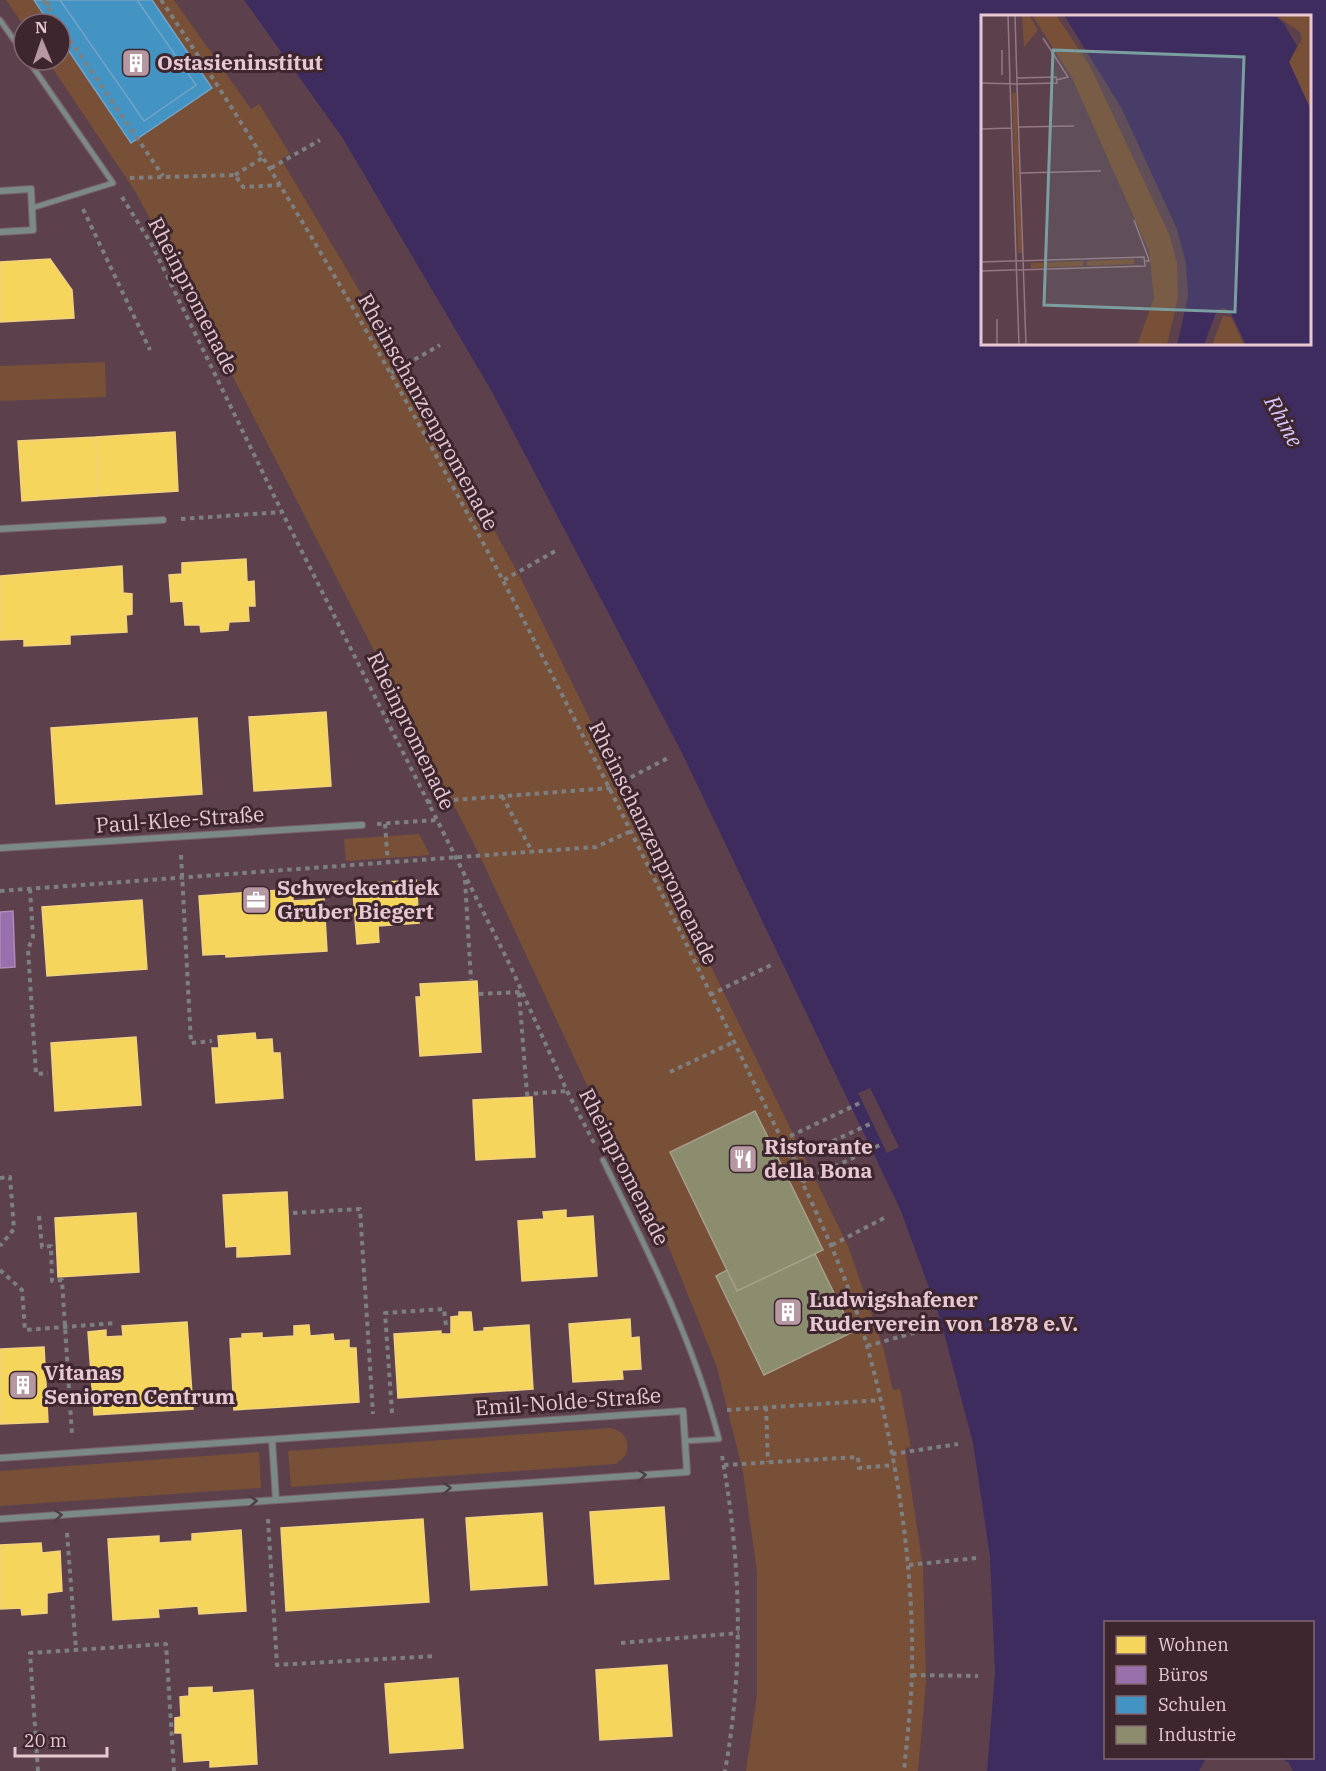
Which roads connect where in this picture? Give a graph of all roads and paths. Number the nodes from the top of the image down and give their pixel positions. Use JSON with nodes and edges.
{"nodes":[{"id":1,"x":43,"y":0,"type":"edge"},
{"id":2,"x":52,"y":0,"type":"edge"},
{"id":3,"x":161,"y":0,"type":"edge"},
{"id":4,"x":46,"y":5,"type":"junction"},
{"id":5,"x":51,"y":12,"type":"edge"},
{"id":6,"x":0,"y":20,"type":"edge"},
{"id":7,"x":12,"y":37,"type":"edge"},
{"id":8,"x":72,"y":44,"type":"edge"},
{"id":9,"x":36,"y":72,"type":"edge"},
{"id":10,"x":320,"y":140,"type":"dead end"},
{"id":11,"x":264,"y":157,"type":"junction"},
{"id":12,"x":271,"y":168,"type":"junction"},
{"id":13,"x":236,"y":175,"type":"junction"},
{"id":14,"x":164,"y":177,"type":"junction"},
{"id":15,"x":113,"y":183,"type":"junction"},
{"id":16,"x":281,"y":185,"type":"junction"},
{"id":17,"x":0,"y":191,"type":"edge"},
{"id":18,"x":76,"y":194,"type":"junction"},
{"id":19,"x":32,"y":208,"type":"junction"},
{"id":20,"x":0,"y":232,"type":"edge"},
{"id":21,"x":440,"y":345,"type":"dead end"},
{"id":22,"x":150,"y":350,"type":"dead end"},
{"id":23,"x":391,"y":373,"type":"junction"},
{"id":24,"x":282,"y":512,"type":"junction"},
{"id":25,"x":163,"y":520,"type":"joint"},
{"id":26,"x":0,"y":530,"type":"edge"},
{"id":27,"x":557,"y":550,"type":"dead end"},
{"id":28,"x":504,"y":580,"type":"junction"},
{"id":29,"x":670,"y":757,"type":"dead end"},
{"id":30,"x":610,"y":788,"type":"junction"},
{"id":31,"x":502,"y":796,"type":"junction"},
{"id":32,"x":427,"y":802,"type":"junction"},
{"id":33,"x":436,"y":820,"type":"junction"},
{"id":34,"x":385,"y":824,"type":"junction"},
{"id":35,"x":362,"y":825,"type":"joint"},
{"id":36,"x":631,"y":831,"type":"junction"},
{"id":37,"x":182,"y":836,"type":"junction"},
{"id":38,"x":0,"y":848,"type":"edge"},
{"id":39,"x":533,"y":852,"type":"junction"},
{"id":40,"x":456,"y":859,"type":"junction"},
{"id":41,"x":388,"y":864,"type":"junction"},
{"id":42,"x":465,"y":876,"type":"junction"},
{"id":43,"x":181,"y":878,"type":"junction"},
{"id":44,"x":30,"y":889,"type":"junction"},
{"id":45,"x":0,"y":891,"type":"edge"},
{"id":46,"x":771,"y":965,"type":"dead end"},
{"id":47,"x":471,"y":980,"type":"dead end"},
{"id":48,"x":521,"y":992,"type":"junction"},
{"id":49,"x":479,"y":994,"type":"dead end"},
{"id":50,"x":710,"y":995,"type":"junction"},
{"id":51,"x":212,"y":1041,"type":"dead end"},
{"id":52,"x":734,"y":1042,"type":"junction"},
{"id":53,"x":670,"y":1072,"type":"dead end"},
{"id":54,"x":48,"y":1073,"type":"dead end"},
{"id":55,"x":567,"y":1091,"type":"junction"},
{"id":56,"x":862,"y":1102,"type":"dead end"},
{"id":57,"x":872,"y":1123,"type":"dead end"},
{"id":58,"x":782,"y":1140,"type":"junction"},
{"id":59,"x":882,"y":1144,"type":"dead end"},
{"id":60,"x":603,"y":1160,"type":"joint"},
{"id":61,"x":792,"y":1160,"type":"junction"},
{"id":62,"x":0,"y":1178,"type":"edge"},
{"id":63,"x":802,"y":1182,"type":"junction"},
{"id":64,"x":293,"y":1213,"type":"dead end"},
{"id":65,"x":39,"y":1216,"type":"dead end"},
{"id":66,"x":888,"y":1216,"type":"dead end"},
{"id":67,"x":832,"y":1245,"type":"junction"},
{"id":68,"x":0,"y":1246,"type":"edge"},
{"id":69,"x":0,"y":1270,"type":"edge"},
{"id":70,"x":116,"y":1323,"type":"dead end"},
{"id":71,"x":446,"y":1326,"type":"dead end"},
{"id":72,"x":66,"y":1327,"type":"junction"},
{"id":73,"x":931,"y":1328,"type":"dead end"},
{"id":74,"x":867,"y":1346,"type":"junction"},
{"id":75,"x":881,"y":1400,"type":"junction"},
{"id":76,"x":766,"y":1407,"type":"junction"},
{"id":77,"x":711,"y":1411,"type":"junction"},
{"id":78,"x":394,"y":1431,"type":"junction"},
{"id":79,"x":374,"y":1432,"type":"junction"},
{"id":80,"x":719,"y":1439,"type":"junction"},
{"id":81,"x":272,"y":1440,"type":"junction"},
{"id":82,"x":685,"y":1441,"type":"junction"},
{"id":83,"x":958,"y":1444,"type":"dead end"},
{"id":84,"x":73,"y":1453,"type":"junction"},
{"id":85,"x":892,"y":1454,"type":"junction"},
{"id":86,"x":0,"y":1458,"type":"edge"},
{"id":87,"x":768,"y":1462,"type":"junction"},
{"id":88,"x":724,"y":1465,"type":"junction"},
{"id":89,"x":894,"y":1465,"type":"junction"},
{"id":90,"x":267,"y":1500,"type":"junction"},
{"id":91,"x":276,"y":1500,"type":"junction"},
{"id":92,"x":66,"y":1515,"type":"junction"},
{"id":93,"x":0,"y":1519,"type":"edge"},
{"id":94,"x":976,"y":1558,"type":"dead end"},
{"id":95,"x":909,"y":1565,"type":"junction"},
{"id":96,"x":740,"y":1633,"type":"junction"},
{"id":97,"x":621,"y":1643,"type":"dead end"},
{"id":98,"x":76,"y":1650,"type":"junction"},
{"id":99,"x":435,"y":1656,"type":"dead end"},
{"id":100,"x":912,"y":1674,"type":"junction"},
{"id":101,"x":978,"y":1676,"type":"dead end"},
{"id":102,"x":38,"y":1771,"type":"edge"},
{"id":103,"x":174,"y":1771,"type":"edge"},
{"id":104,"x":725,"y":1771,"type":"edge"},
{"id":105,"x":904,"y":1771,"type":"edge"}],
"edges":[{"from":1,"to":4,"type":"path"},
{"from":2,"to":4,"type":"path"},
{"from":3,"to":11,"type":"path","name":"Rheinschanzenpromenade"},
{"from":4,"to":5,"type":"path"},
{"from":6,"to":7,"type":"lane"},
{"from":8,"to":14,"type":"path"},
{"from":9,"to":15,"type":"lane"},
{"from":10,"to":12,"type":"path"},
{"from":11,"to":12,"type":"path","name":"Rheinschanzenpromenade"},
{"from":11,"to":13,"type":"path"},
{"from":12,"to":16,"type":"path","name":"Rheinschanzenpromenade"},
{"from":13,"to":14,"type":"path"},
{"from":13,"to":16,"type":"path"},
{"from":14,"to":15,"type":"path"},
{"from":15,"to":18,"type":"lane"},
{"from":15,"to":24,"type":"path","name":"Rheinpromenade"},
{"from":16,"to":23,"type":"path","name":"Rheinschanzenpromenade"},
{"from":17,"to":19,"type":"street"},
{"from":18,"to":19,"type":"lane"},
{"from":18,"to":22,"type":"path"},
{"from":19,"to":20,"type":"street"},
{"from":21,"to":23,"type":"path"},
{"from":23,"to":28,"type":"path","name":"Rheinschanzenpromenade"},
{"from":24,"to":25,"type":"path"},
{"from":24,"to":32,"type":"path","name":"Rheinpromenade"},
{"from":25,"to":26,"type":"street"},
{"from":27,"to":28,"type":"path"},
{"from":28,"to":30,"type":"path","name":"Rheinschanzenpromenade"},
{"from":29,"to":30,"type":"path"},
{"from":30,"to":31,"type":"path"},
{"from":30,"to":36,"type":"path","name":"Rheinschanzenpromenade"},
{"from":31,"to":32,"type":"path"},
{"from":31,"to":39,"type":"path"},
{"from":32,"to":33,"type":"path","name":"Rheinpromenade"},
{"from":33,"to":34,"type":"path"},
{"from":33,"to":40,"type":"path","name":"Rheinpromenade"},
{"from":34,"to":35,"type":"path"},
{"from":34,"to":41,"type":"path"},
{"from":35,"to":37,"type":"street","name":"Paul-Klee-Straße"},
{"from":36,"to":39,"type":"path"},
{"from":36,"to":50,"type":"path","name":"Rheinschanzenpromenade"},
{"from":37,"to":38,"type":"street","name":"Paul-Klee-Straße"},
{"from":37,"to":43,"type":"path"},
{"from":39,"to":40,"type":"path"},
{"from":40,"to":41,"type":"path"},
{"from":40,"to":42,"type":"path","name":"Rheinpromenade"},
{"from":41,"to":43,"type":"path"},
{"from":42,"to":47,"type":"path"},
{"from":42,"to":48,"type":"path","name":"Rheinpromenade"},
{"from":43,"to":44,"type":"path"},
{"from":43,"to":51,"type":"path"},
{"from":44,"to":45,"type":"path"},
{"from":44,"to":54,"type":"path"},
{"from":46,"to":50,"type":"path"},
{"from":48,"to":49,"type":"path"},
{"from":48,"to":55,"type":"path","name":"Rheinpromenade"},
{"from":48,"to":55,"type":"path"},
{"from":50,"to":52,"type":"path","name":"Rheinschanzenpromenade"},
{"from":52,"to":53,"type":"path"},
{"from":52,"to":58,"type":"path","name":"Rheinschanzenpromenade"},
{"from":55,"to":60,"type":"path","name":"Rheinpromenade"},
{"from":56,"to":58,"type":"path"},
{"from":57,"to":61,"type":"path"},
{"from":58,"to":61,"type":"path","name":"Rheinschanzenpromenade"},
{"from":59,"to":63,"type":"path"},
{"from":60,"to":77,"type":"lane","name":"Rheinpromenade"},
{"from":61,"to":63,"type":"path","name":"Rheinschanzenpromenade"},
{"from":62,"to":68,"type":"path"},
{"from":63,"to":67,"type":"path","name":"Rheinschanzenpromenade"},
{"from":64,"to":79,"type":"path"},
{"from":65,"to":72,"type":"path"},
{"from":66,"to":67,"type":"path"},
{"from":67,"to":74,"type":"path","name":"Rheinschanzenpromenade"},
{"from":69,"to":72,"type":"path"},
{"from":70,"to":72,"type":"path"},
{"from":71,"to":78,"type":"path"},
{"from":72,"to":84,"type":"path"},
{"from":73,"to":74,"type":"path"},
{"from":74,"to":75,"type":"path","name":"Rheinschanzenpromenade"},
{"from":75,"to":76,"type":"path"},
{"from":75,"to":85,"type":"path","name":"Rheinschanzenpromenade"},
{"from":76,"to":77,"type":"path"},
{"from":76,"to":87,"type":"path"},
{"from":77,"to":80,"type":"lane","name":"Rheinpromenade"},
{"from":78,"to":79,"type":"street","name":"Emil-Nolde-Straße"},
{"from":78,"to":82,"type":"street","name":"Emil-Nolde-Straße"},
{"from":79,"to":81,"type":"street","name":"Emil-Nolde-Straße"},
{"from":80,"to":82,"type":"lane"},
{"from":80,"to":88,"type":"path"},
{"from":81,"to":84,"type":"street","name":"Emil-Nolde-Straße"},
{"from":81,"to":91,"type":"street"},
{"from":91,"to":82,"type":"street","name":"Emil-Nolde-Straße","one_way":true},
{"from":83,"to":85,"type":"path"},
{"from":84,"to":86,"type":"street","name":"Emil-Nolde-Straße"},
{"from":85,"to":89,"type":"path","name":"Rheinschanzenpromenade"},
{"from":87,"to":88,"type":"path"},
{"from":87,"to":89,"type":"path"},
{"from":88,"to":96,"type":"path"},
{"from":89,"to":95,"type":"path","name":"Rheinschanzenpromenade"},
{"from":90,"to":91,"type":"street","name":"Emil-Nolde-Straße"},
{"from":92,"to":90,"type":"street","name":"Emil-Nolde-Straße","one_way":true},
{"from":90,"to":99,"type":"path"},
{"from":93,"to":92,"type":"street","name":"Emil-Nolde-Straße","one_way":true},
{"from":92,"to":98,"type":"path"},
{"from":94,"to":95,"type":"path"},
{"from":95,"to":100,"type":"path","name":"Rheinschanzenpromenade"},
{"from":96,"to":97,"type":"path"},
{"from":96,"to":104,"type":"path"},
{"from":98,"to":102,"type":"path"},
{"from":98,"to":103,"type":"path"},
{"from":100,"to":101,"type":"path"},
{"from":100,"to":105,"type":"path","name":"Rheinschanzenpromenade"}]}
